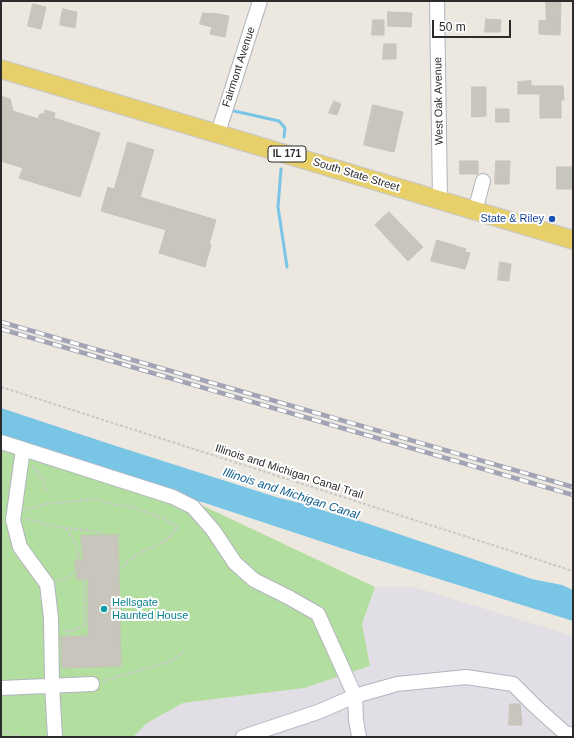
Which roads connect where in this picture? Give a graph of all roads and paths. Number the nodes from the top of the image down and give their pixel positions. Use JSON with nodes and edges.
{"nodes":[{"id":1,"x":260,"y":1,"type":"edge"},
{"id":2,"x":437,"y":1,"type":"edge"},
{"id":3,"x":1,"y":69,"type":"edge"},
{"id":4,"x":218,"y":133,"type":"junction"},
{"id":5,"x":483,"y":180,"type":"dead end"},
{"id":6,"x":440,"y":200,"type":"junction"},
{"id":7,"x":475,"y":211,"type":"junction"},
{"id":8,"x":573,"y":240,"type":"edge"},
{"id":9,"x":1,"y":388,"type":"edge"},
{"id":10,"x":1,"y":442,"type":"edge"},
{"id":11,"x":22,"y":454,"type":"junction"},
{"id":12,"x":46,"y":490,"type":"dead end"},
{"id":13,"x":14,"y":514,"type":"junction"},
{"id":14,"x":65,"y":528,"type":"junction"},
{"id":15,"x":102,"y":534,"type":"dead end"},
{"id":16,"x":79,"y":560,"type":"dead end"},
{"id":17,"x":76,"y":570,"type":"dead end"},
{"id":18,"x":119,"y":570,"type":"dead end"},
{"id":19,"x":573,"y":572,"type":"edge"},
{"id":20,"x":84,"y":579,"type":"dead end"},
{"id":21,"x":47,"y":584,"type":"junction"},
{"id":22,"x":51,"y":630,"type":"junction"},
{"id":23,"x":68,"y":630,"type":"junction"},
{"id":24,"x":68,"y":637,"type":"dead end"},
{"id":25,"x":184,"y":652,"type":"dead end"},
{"id":26,"x":92,"y":684,"type":"joint"},
{"id":27,"x":52,"y":685,"type":"junction"},
{"id":28,"x":1,"y":688,"type":"edge"},
{"id":29,"x":355,"y":696,"type":"junction"},
{"id":30,"x":1,"y":730,"type":"edge"},
{"id":31,"x":573,"y":735,"type":"edge"},
{"id":32,"x":19,"y":736,"type":"edge"},
{"id":33,"x":55,"y":737,"type":"edge"},
{"id":34,"x":244,"y":737,"type":"edge"},
{"id":35,"x":359,"y":737,"type":"edge"}],
"edges":[{"from":1,"to":4,"type":"street","name":"Fairmont Avenue"},
{"from":2,"to":6,"type":"street","name":"West Oak Avenue"},
{"from":3,"to":4,"type":"main road","name":"South State Street","number":"IL 171"},
{"from":4,"to":6,"type":"main road","name":"South State Street","number":"IL 171"},
{"from":5,"to":7,"type":"street"},
{"from":6,"to":7,"type":"main road","name":"South State Street","number":"IL 171"},
{"from":7,"to":8,"type":"main road","name":"South State Street","number":"IL 171"},
{"from":9,"to":19,"type":"path","name":"Illinois and Michigan Canal Trail"},
{"from":10,"to":11,"type":"street"},
{"from":11,"to":12,"type":"path"},
{"from":11,"to":13,"type":"street"},
{"from":11,"to":29,"type":"street"},
{"from":13,"to":14,"type":"path"},
{"from":13,"to":18,"type":"path"},
{"from":13,"to":21,"type":"street"},
{"from":14,"to":15,"type":"path"},
{"from":14,"to":16,"type":"path"},
{"from":17,"to":21,"type":"path"},
{"from":20,"to":23,"type":"path"},
{"from":21,"to":22,"type":"street"},
{"from":22,"to":23,"type":"path"},
{"from":22,"to":27,"type":"street"},
{"from":23,"to":24,"type":"path"},
{"from":25,"to":26,"type":"path"},
{"from":26,"to":27,"type":"street"},
{"from":27,"to":28,"type":"street"},
{"from":27,"to":33,"type":"street"},
{"from":29,"to":31,"type":"street"},
{"from":29,"to":34,"type":"street"},
{"from":29,"to":35,"type":"street"},
{"from":30,"to":32,"type":"path"}]}
